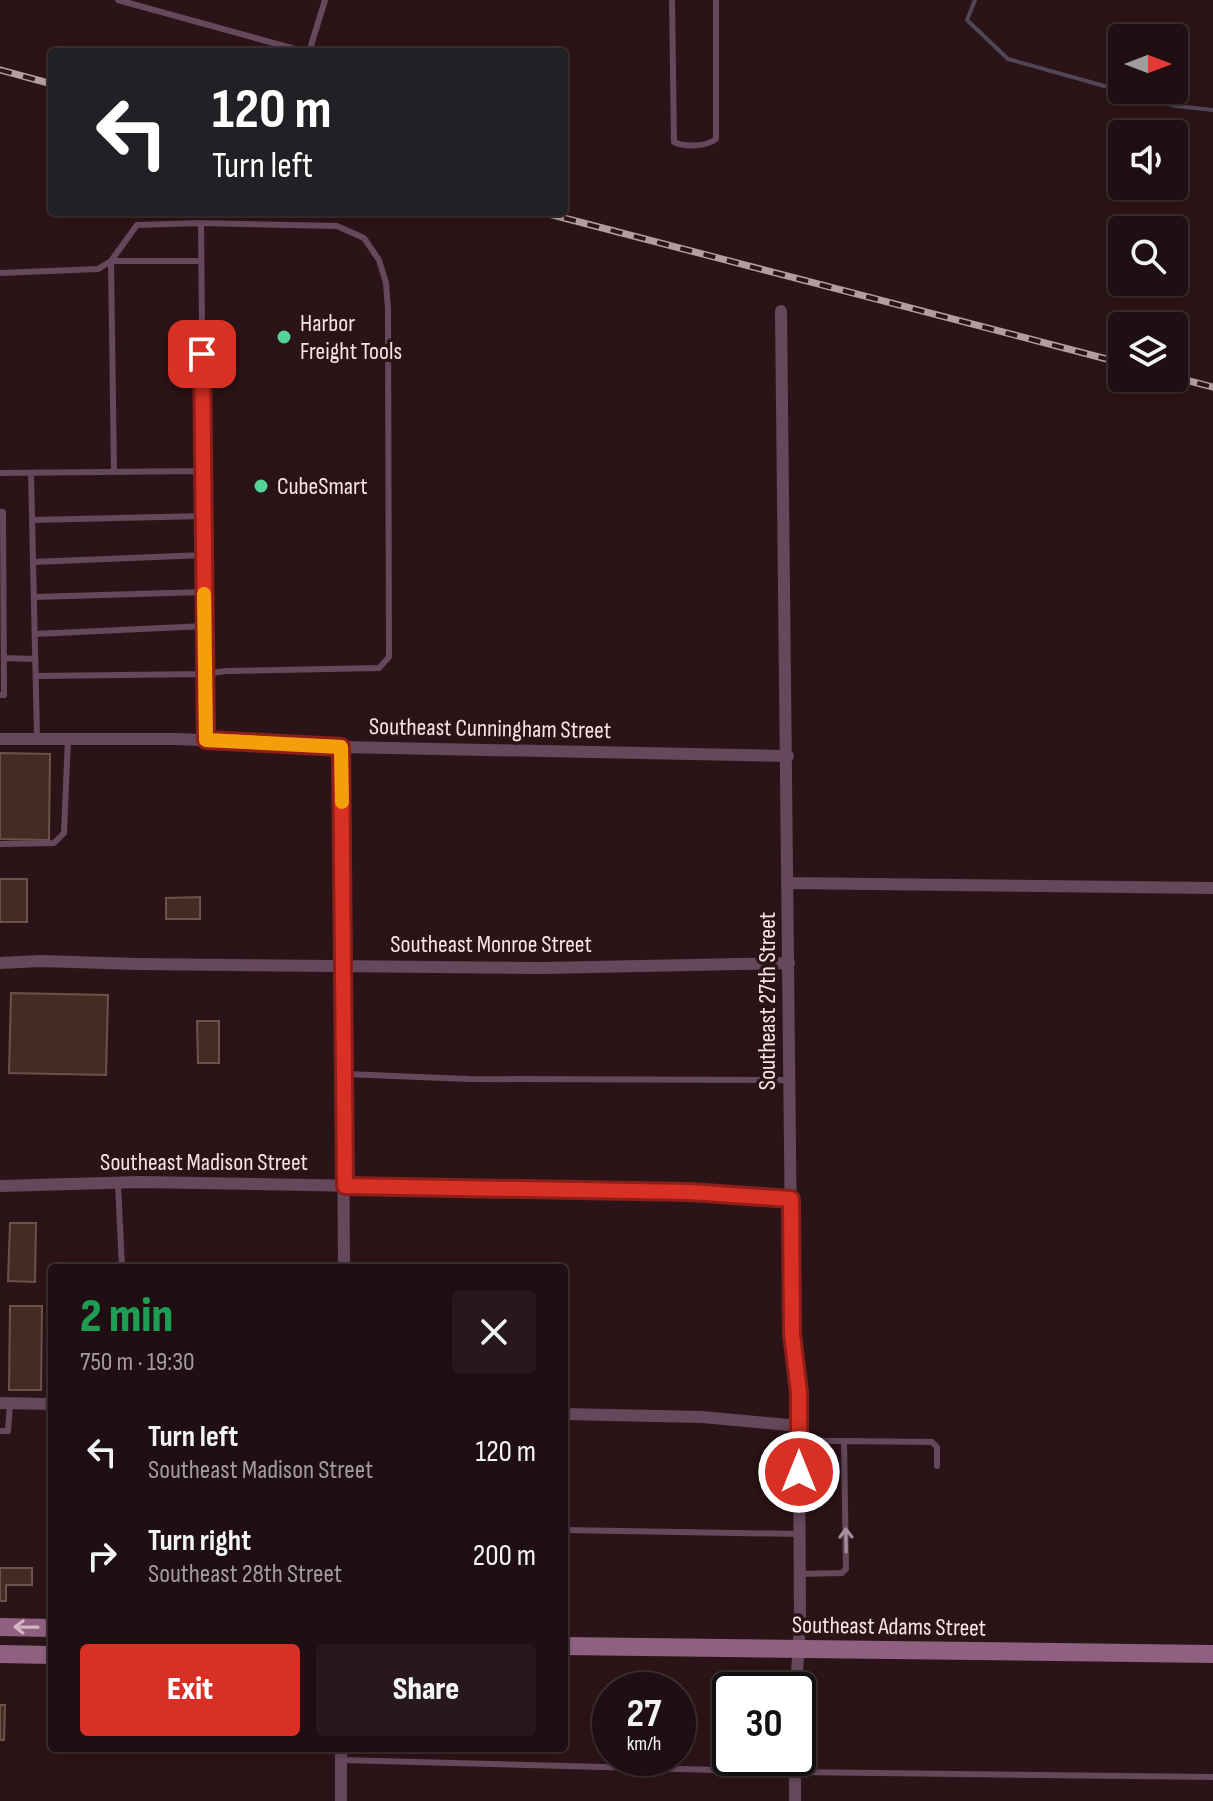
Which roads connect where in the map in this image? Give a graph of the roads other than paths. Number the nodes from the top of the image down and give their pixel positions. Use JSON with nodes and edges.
{"nodes":[{"id":1,"x":118,"y":0,"type":"edge"},
{"id":2,"x":325,"y":0,"type":"edge"},
{"id":3,"x":672,"y":0,"type":"edge"},
{"id":4,"x":716,"y":0,"type":"edge"},
{"id":5,"x":293,"y":48,"type":"edge"},
{"id":6,"x":309,"y":48,"type":"edge"},
{"id":7,"x":201,"y":223,"type":"junction"},
{"id":8,"x":111,"y":261,"type":"junction"},
{"id":9,"x":201,"y":261,"type":"junction"},
{"id":10,"x":0,"y":273,"type":"edge"},
{"id":11,"x":781,"y":311,"type":"dead end"},
{"id":12,"x":203,"y":471,"type":"junction"},
{"id":13,"x":114,"y":472,"type":"junction"},
{"id":14,"x":0,"y":473,"type":"edge"},
{"id":15,"x":31,"y":473,"type":"junction"},
{"id":16,"x":0,"y":512,"type":"edge"},
{"id":17,"x":204,"y":516,"type":"junction"},
{"id":18,"x":32,"y":520,"type":"junction"},
{"id":19,"x":204,"y":555,"type":"junction"},
{"id":20,"x":33,"y":562,"type":"junction"},
{"id":21,"x":204,"y":592,"type":"junction"},
{"id":22,"x":34,"y":597,"type":"junction"},
{"id":23,"x":205,"y":626,"type":"junction"},
{"id":24,"x":35,"y":634,"type":"junction"},
{"id":25,"x":4,"y":658,"type":"junction"},
{"id":26,"x":35,"y":659,"type":"junction"},
{"id":27,"x":205,"y":674,"type":"junction"},
{"id":28,"x":36,"y":676,"type":"junction"},
{"id":29,"x":0,"y":695,"type":"edge"},
{"id":30,"x":37,"y":737,"type":"junction"},
{"id":31,"x":68,"y":738,"type":"junction"},
{"id":32,"x":0,"y":739,"type":"edge"},
{"id":33,"x":206,"y":740,"type":"junction"},
{"id":34,"x":341,"y":747,"type":"junction"},
{"id":35,"x":788,"y":756,"type":"junction"},
{"id":36,"x":0,"y":844,"type":"edge"},
{"id":37,"x":788,"y":883,"type":"junction"},
{"id":38,"x":1213,"y":888,"type":"edge"},
{"id":39,"x":0,"y":963,"type":"edge"},
{"id":40,"x":789,"y":963,"type":"junction"},
{"id":41,"x":344,"y":964,"type":"junction"},
{"id":42,"x":345,"y":1074,"type":"junction"},
{"id":43,"x":790,"y":1080,"type":"junction"},
{"id":44,"x":118,"y":1182,"type":"junction"},
{"id":45,"x":0,"y":1186,"type":"edge"},
{"id":46,"x":345,"y":1186,"type":"junction"},
{"id":47,"x":791,"y":1199,"type":"junction"},
{"id":48,"x":122,"y":1264,"type":"edge"},
{"id":49,"x":344,"y":1264,"type":"edge"},
{"id":50,"x":5,"y":1403,"type":"edge"},
{"id":51,"x":48,"y":1404,"type":"edge"},
{"id":52,"x":568,"y":1414,"type":"edge"},
{"id":53,"x":799,"y":1426,"type":"junction"},
{"id":54,"x":0,"y":1431,"type":"edge"},
{"id":55,"x":799,"y":1441,"type":"junction"},
{"id":56,"x":844,"y":1441,"type":"junction"},
{"id":57,"x":937,"y":1466,"type":"dead end"},
{"id":58,"x":568,"y":1530,"type":"edge"},
{"id":59,"x":799,"y":1534,"type":"junction"},
{"id":60,"x":799,"y":1574,"type":"junction"},
{"id":61,"x":0,"y":1627,"type":"edge"},
{"id":62,"x":48,"y":1628,"type":"edge"},
{"id":63,"x":568,"y":1646,"type":"edge"},
{"id":64,"x":797,"y":1648,"type":"junction"},
{"id":65,"x":0,"y":1654,"type":"edge"},
{"id":66,"x":1213,"y":1654,"type":"edge"},
{"id":67,"x":48,"y":1655,"type":"edge"},
{"id":68,"x":796,"y":1672,"type":"edge"},
{"id":69,"x":341,"y":1754,"type":"edge"},
{"id":70,"x":712,"y":1769,"type":"edge"},
{"id":71,"x":816,"y":1772,"type":"edge"},
{"id":72,"x":795,"y":1776,"type":"edge"},
{"id":73,"x":1213,"y":1777,"type":"edge"},
{"id":74,"x":341,"y":1801,"type":"edge"},
{"id":75,"x":795,"y":1801,"type":"edge"}],
"edges":[{"from":1,"to":5,"type":"lane"},
{"from":2,"to":6,"type":"lane"},
{"from":3,"to":4,"type":"lane"},
{"from":7,"to":8,"type":"lane"},
{"from":7,"to":9,"type":"lane"},
{"from":7,"to":27,"type":"lane"},
{"from":8,"to":9,"type":"lane"},
{"from":8,"to":10,"type":"lane"},
{"from":8,"to":13,"type":"lane"},
{"from":9,"to":12,"type":"lane"},
{"from":11,"to":35,"type":"street","name":"Southeast 27th Street"},
{"from":12,"to":13,"type":"lane"},
{"from":12,"to":17,"type":"lane"},
{"from":13,"to":15,"type":"lane"},
{"from":14,"to":15,"type":"lane"},
{"from":15,"to":18,"type":"lane"},
{"from":16,"to":25,"type":"lane"},
{"from":17,"to":18,"type":"lane"},
{"from":17,"to":19,"type":"lane"},
{"from":18,"to":20,"type":"lane"},
{"from":19,"to":20,"type":"lane"},
{"from":19,"to":21,"type":"lane"},
{"from":20,"to":22,"type":"lane"},
{"from":21,"to":22,"type":"lane"},
{"from":21,"to":23,"type":"lane"},
{"from":22,"to":24,"type":"lane"},
{"from":23,"to":24,"type":"lane"},
{"from":23,"to":27,"type":"lane"},
{"from":24,"to":26,"type":"lane"},
{"from":25,"to":26,"type":"lane"},
{"from":25,"to":29,"type":"lane"},
{"from":26,"to":28,"type":"lane"},
{"from":27,"to":28,"type":"lane"},
{"from":27,"to":33,"type":"lane"},
{"from":28,"to":30,"type":"lane"},
{"from":30,"to":31,"type":"street","name":"Southeast Cunningham Street"},
{"from":30,"to":32,"type":"street","name":"Southeast Cunningham Street"},
{"from":31,"to":33,"type":"street","name":"Southeast Cunningham Street"},
{"from":31,"to":36,"type":"lane"},
{"from":33,"to":34,"type":"street","name":"Southeast Cunningham Street"},
{"from":34,"to":35,"type":"street","name":"Southeast Cunningham Street"},
{"from":34,"to":41,"type":"street"},
{"from":35,"to":37,"type":"street","name":"Southeast 27th Street"},
{"from":37,"to":38,"type":"street"},
{"from":37,"to":40,"type":"street","name":"Southeast 27th Street"},
{"from":39,"to":41,"type":"street","name":"Southeast Monroe Street"},
{"from":40,"to":41,"type":"street","name":"Southeast Monroe Street"},
{"from":40,"to":43,"type":"street","name":"Southeast 27th Street"},
{"from":41,"to":42,"type":"street"},
{"from":42,"to":43,"type":"lane"},
{"from":42,"to":46,"type":"street"},
{"from":43,"to":47,"type":"street","name":"Southeast 27th Street"},
{"from":44,"to":45,"type":"street","name":"Southeast Madison Street"},
{"from":44,"to":46,"type":"street","name":"Southeast Madison Street"},
{"from":44,"to":48,"type":"lane"},
{"from":46,"to":47,"type":"street","name":"Southeast Madison Street"},
{"from":46,"to":49,"type":"street"},
{"from":47,"to":53,"type":"street","name":"Southeast 27th Street"},
{"from":50,"to":51,"type":"street"},
{"from":50,"to":54,"type":"lane"},
{"from":52,"to":53,"type":"street"},
{"from":53,"to":55,"type":"street","name":"Southeast 27th Street"},
{"from":55,"to":56,"type":"lane"},
{"from":55,"to":59,"type":"street","name":"Southeast 27th Street"},
{"from":56,"to":57,"type":"lane"},
{"from":60,"to":56,"type":"lane","one_way":true},
{"from":58,"to":59,"type":"lane"},
{"from":59,"to":60,"type":"street","name":"Southeast 27th Street"},
{"from":60,"to":64,"type":"street","name":"Southeast 27th Street"},
{"from":62,"to":61,"type":"main road","one_way":true},
{"from":63,"to":64,"type":"main road","name":"Southeast Adams Street"},
{"from":64,"to":66,"type":"main road","name":"Southeast Adams Street"},
{"from":64,"to":68,"type":"street","name":"Southeast 27th Street"},
{"from":65,"to":67,"type":"main road"},
{"from":69,"to":70,"type":"lane"},
{"from":69,"to":74,"type":"street"},
{"from":71,"to":73,"type":"lane"},
{"from":72,"to":75,"type":"street"}]}
